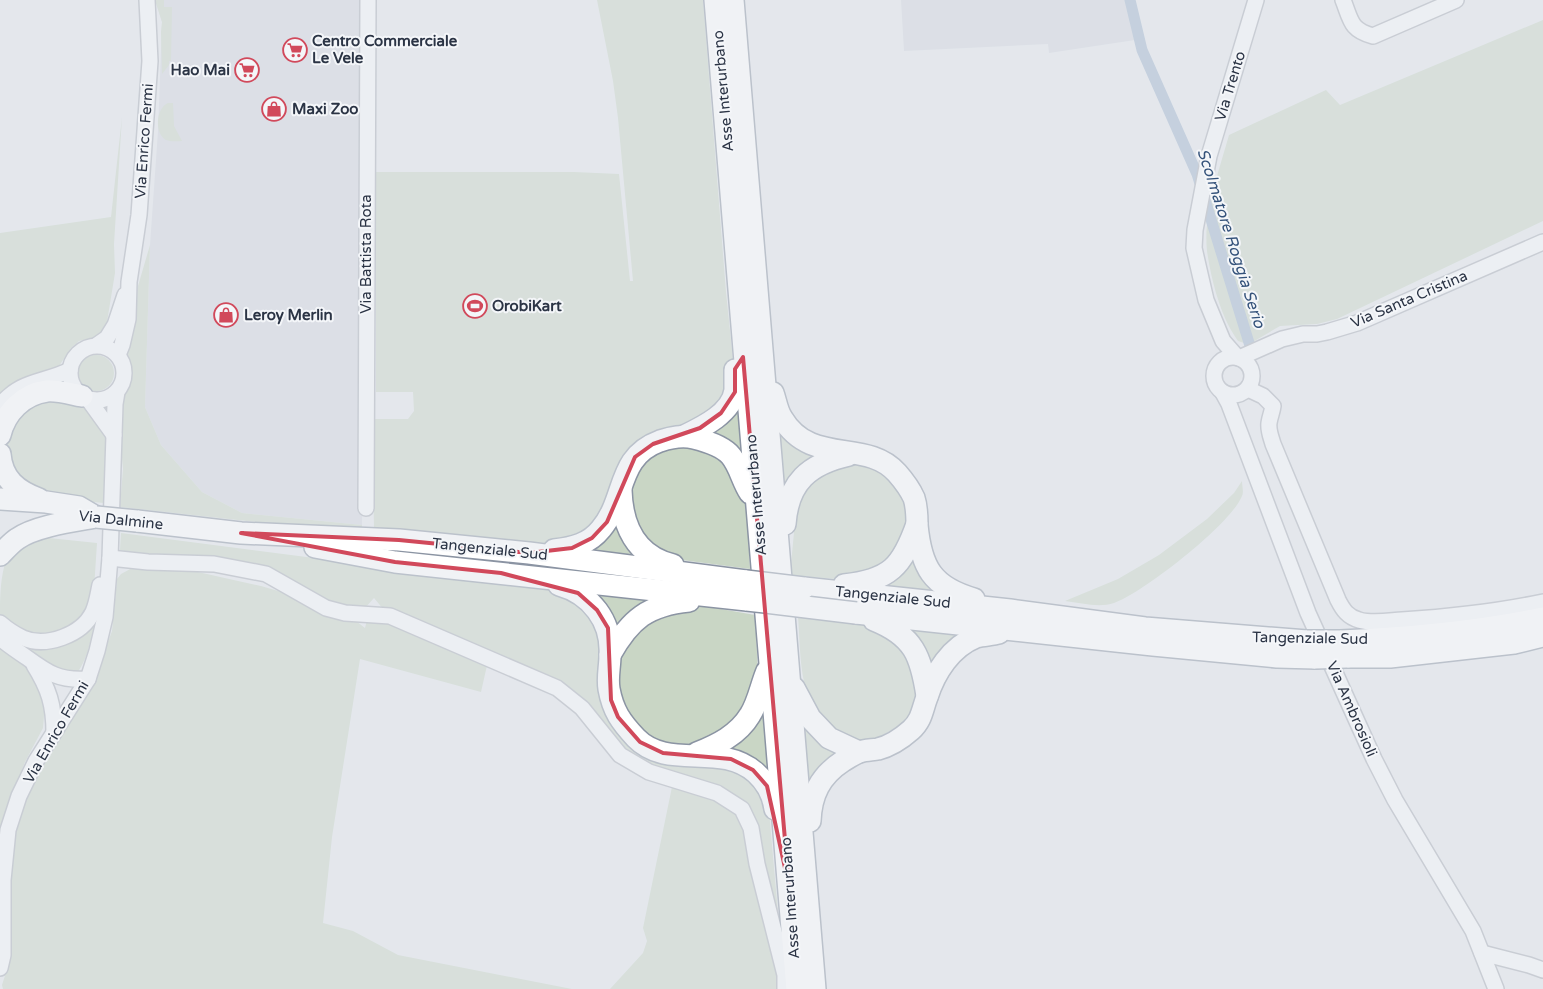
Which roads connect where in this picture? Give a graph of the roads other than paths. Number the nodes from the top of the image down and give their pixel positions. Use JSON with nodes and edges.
{"nodes":[{"id":1,"x":147,"y":0,"type":"edge"},
{"id":2,"x":368,"y":0,"type":"edge"},
{"id":3,"x":715,"y":0,"type":"edge"},
{"id":4,"x":733,"y":0,"type":"edge"},
{"id":5,"x":1256,"y":0,"type":"edge"},
{"id":6,"x":1343,"y":0,"type":"edge"},
{"id":7,"x":1456,"y":0,"type":"edge"},
{"id":8,"x":1543,"y":242,"type":"edge"},
{"id":9,"x":129,"y":282,"type":"junction"},
{"id":10,"x":1213,"y":319,"type":"junction"},
{"id":11,"x":1272,"y":343,"type":"junction"},
{"id":12,"x":97,"y":346,"type":"junction"},
{"id":13,"x":118,"y":355,"type":"junction"},
{"id":14,"x":743,"y":358,"type":"junction"},
{"id":15,"x":1238,"y":358,"type":"junction"},
{"id":16,"x":1218,"y":364,"type":"junction"},
{"id":17,"x":763,"y":368,"type":"junction"},
{"id":18,"x":70,"y":370,"type":"junction"},
{"id":19,"x":1249,"y":382,"type":"junction"},
{"id":20,"x":117,"y":392,"type":"junction"},
{"id":21,"x":1223,"y":393,"type":"junction"},
{"id":22,"x":85,"y":398,"type":"junction"},
{"id":23,"x":0,"y":406,"type":"edge"},
{"id":24,"x":1236,"y":426,"type":"junction"},
{"id":25,"x":0,"y":435,"type":"edge"},
{"id":26,"x":114,"y":435,"type":"junction"},
{"id":27,"x":684,"y":436,"type":"junction"},
{"id":28,"x":854,"y":453,"type":"junction"},
{"id":29,"x":0,"y":454,"type":"edge"},
{"id":30,"x":621,"y":486,"type":"junction"},
{"id":31,"x":0,"y":499,"type":"edge"},
{"id":32,"x":756,"y":501,"type":"junction"},
{"id":33,"x":46,"y":502,"type":"junction"},
{"id":34,"x":0,"y":507,"type":"edge"},
{"id":35,"x":366,"y":508,"type":"dead end"},
{"id":36,"x":96,"y":517,"type":"junction"},
{"id":37,"x":917,"y":524,"type":"junction"},
{"id":38,"x":242,"y":533,"type":"junction"},
{"id":39,"x":529,"y":552,"type":"junction"},
{"id":40,"x":0,"y":555,"type":"edge"},
{"id":41,"x":110,"y":558,"type":"junction"},
{"id":42,"x":781,"y":571,"type":"junction"},
{"id":43,"x":501,"y":573,"type":"junction"},
{"id":44,"x":804,"y":588,"type":"junction"},
{"id":45,"x":746,"y":590,"type":"junction"},
{"id":46,"x":1543,"y":602,"type":"edge"},
{"id":47,"x":1010,"y":610,"type":"junction"},
{"id":48,"x":856,"y":613,"type":"junction"},
{"id":49,"x":1543,"y":618,"type":"edge"},
{"id":50,"x":0,"y":623,"type":"edge"},
{"id":51,"x":1019,"y":630,"type":"junction"},
{"id":52,"x":1543,"y":636,"type":"edge"},
{"id":53,"x":0,"y":638,"type":"edge"},
{"id":54,"x":1344,"y":649,"type":"junction"},
{"id":55,"x":1311,"y":650,"type":"junction"},
{"id":56,"x":610,"y":655,"type":"junction"},
{"id":57,"x":32,"y":662,"type":"junction"},
{"id":58,"x":770,"y":664,"type":"junction"},
{"id":59,"x":88,"y":679,"type":"junction"},
{"id":60,"x":789,"y":679,"type":"junction"},
{"id":61,"x":927,"y":696,"type":"junction"},
{"id":62,"x":54,"y":733,"type":"junction"},
{"id":63,"x":859,"y":752,"type":"junction"},
{"id":64,"x":691,"y":756,"type":"junction"},
{"id":65,"x":798,"y":886,"type":"junction"},
{"id":66,"x":1482,"y":953,"type":"junction"},
{"id":67,"x":0,"y":968,"type":"edge"},
{"id":68,"x":1543,"y":970,"type":"edge"},
{"id":69,"x":785,"y":989,"type":"edge"},
{"id":70,"x":797,"y":989,"type":"edge"},
{"id":71,"x":815,"y":989,"type":"edge"},
{"id":72,"x":1496,"y":989,"type":"edge"}],
"edges":[{"from":1,"to":9,"type":"street","name":"Via Enrico Fermi"},
{"from":2,"to":35,"type":"street","name":"Via Battista Rota"},
{"from":3,"to":14,"type":"highway","name":"Asse Interurbano"},
{"from":4,"to":17,"type":"highway","name":"Asse Interurbano"},
{"from":5,"to":10,"type":"street","name":"Via Trento"},
{"from":6,"to":7,"type":"street"},
{"from":8,"to":11,"type":"street","name":"Via Santa Cristina"},
{"from":9,"to":12,"type":"street","name":"Via Enrico Fermi"},
{"from":9,"to":13,"type":"street","name":"Via Enrico Fermi"},
{"from":10,"to":15,"type":"street","name":"Via Trento"},
{"from":10,"to":16,"type":"street","name":"Via Trento"},
{"from":11,"to":15,"type":"street","name":"Via Santa Cristina"},
{"from":11,"to":19,"type":"street"},
{"from":12,"to":13,"type":"street"},
{"from":12,"to":18,"type":"street","name":"Via Enrico Fermi"},
{"from":13,"to":20,"type":"street","name":"Via Enrico Fermi"},
{"from":14,"to":27,"type":"highway"},
{"from":14,"to":32,"type":"highway","name":"Asse Interurbano"},
{"from":15,"to":16,"type":"street"},
{"from":15,"to":19,"type":"street"},
{"from":16,"to":21,"type":"street"},
{"from":17,"to":28,"type":"highway"},
{"from":17,"to":42,"type":"highway","name":"Asse Interurbano"},
{"from":18,"to":22,"type":"street"},
{"from":18,"to":23,"type":"street"},
{"from":19,"to":21,"type":"street"},
{"from":19,"to":24,"type":"street"},
{"from":19,"to":46,"type":"street"},
{"from":20,"to":22,"type":"street"},
{"from":20,"to":26,"type":"street","name":"Via Enrico Fermi"},
{"from":21,"to":24,"type":"street","name":"Via Ambrosioli"},
{"from":22,"to":25,"type":"highway"},
{"from":22,"to":26,"type":"street"},
{"from":24,"to":66,"type":"street","name":"Via Ambrosioli"},
{"from":26,"to":41,"type":"street","name":"Via Enrico Fermi"},
{"from":27,"to":30,"type":"highway"},
{"from":27,"to":32,"type":"highway"},
{"from":28,"to":37,"type":"highway"},
{"from":28,"to":42,"type":"highway"},
{"from":29,"to":33,"type":"highway"},
{"from":30,"to":39,"type":"highway"},
{"from":30,"to":45,"type":"highway"},
{"from":31,"to":33,"type":"highway"},
{"from":32,"to":58,"type":"highway","name":"Asse Interurbano"},
{"from":33,"to":36,"type":"highway"},
{"from":34,"to":36,"type":"highway","name":"Via Dalmine"},
{"from":36,"to":38,"type":"highway","name":"Via Dalmine","bridge":true},
{"from":36,"to":40,"type":"highway"},
{"from":37,"to":44,"type":"highway"},
{"from":37,"to":47,"type":"highway"},
{"from":38,"to":39,"type":"highway","name":"Tangenziale Sud"},
{"from":38,"to":43,"type":"highway","name":"Tangenziale Sud"},
{"from":39,"to":45,"type":"highway","name":"Tangenziale Sud"},
{"from":41,"to":50,"type":"street"},
{"from":41,"to":59,"type":"street","name":"Via Enrico Fermi"},
{"from":41,"to":69,"type":"street"},
{"from":42,"to":60,"type":"highway","name":"Asse Interurbano"},
{"from":43,"to":45,"type":"highway","name":"Tangenziale Sud"},
{"from":43,"to":56,"type":"highway"},
{"from":44,"to":45,"type":"highway","name":"Tangenziale Sud","bridge":true},
{"from":44,"to":47,"type":"highway","name":"Tangenziale Sud"},
{"from":45,"to":48,"type":"highway","name":"Tangenziale Sud","bridge":true},
{"from":45,"to":56,"type":"highway"},
{"from":47,"to":55,"type":"highway","name":"Tangenziale Sud"},
{"from":48,"to":51,"type":"highway","name":"Tangenziale Sud"},
{"from":48,"to":61,"type":"highway"},
{"from":49,"to":54,"type":"highway","name":"Tangenziale Sud"},
{"from":51,"to":55,"type":"highway","name":"Tangenziale Sud"},
{"from":51,"to":61,"type":"highway"},
{"from":52,"to":54,"type":"highway","name":"Tangenziale Sud"},
{"from":53,"to":57,"type":"street"},
{"from":54,"to":55,"type":"highway","name":"Tangenziale Sud","bridge":true},
{"from":56,"to":64,"type":"highway"},
{"from":57,"to":59,"type":"street"},
{"from":57,"to":62,"type":"street"},
{"from":58,"to":64,"type":"highway"},
{"from":58,"to":65,"type":"highway","name":"Asse Interurbano"},
{"from":59,"to":62,"type":"street","name":"Via Enrico Fermi"},
{"from":60,"to":63,"type":"highway"},
{"from":60,"to":65,"type":"highway","name":"Asse Interurbano"},
{"from":61,"to":63,"type":"highway"},
{"from":62,"to":67,"type":"street","name":"Via Enrico Fermi"},
{"from":63,"to":65,"type":"highway"},
{"from":64,"to":65,"type":"highway"},
{"from":65,"to":70,"type":"highway","name":"Asse Interurbano"},
{"from":65,"to":71,"type":"highway","name":"Asse Interurbano"},
{"from":66,"to":68,"type":"street"},
{"from":66,"to":72,"type":"street","name":"Via Ambrosioli"}]}
